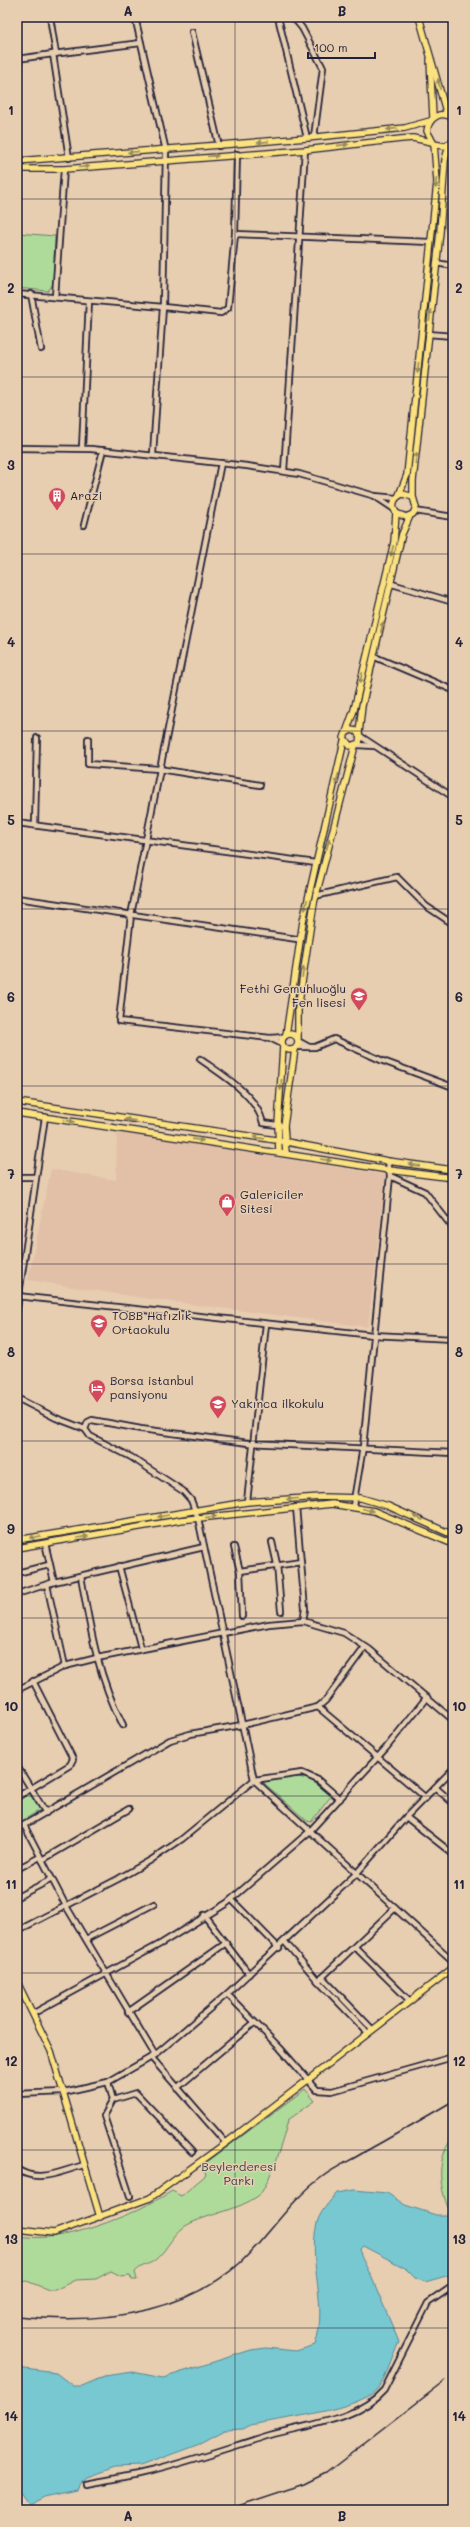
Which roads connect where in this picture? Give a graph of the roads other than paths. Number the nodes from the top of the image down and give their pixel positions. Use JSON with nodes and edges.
{"nodes":[{"id":1,"x":50,"y":17,"type":"edge"},
{"id":2,"x":135,"y":17,"type":"edge"},
{"id":3,"x":278,"y":17,"type":"edge"},
{"id":4,"x":293,"y":17,"type":"edge"},
{"id":5,"x":420,"y":17,"type":"edge"},
{"id":6,"x":192,"y":32,"type":"dead end"},
{"id":7,"x":141,"y":43,"type":"junction"},
{"id":8,"x":54,"y":54,"type":"junction"},
{"id":9,"x":429,"y":54,"type":"junction"},
{"id":10,"x":17,"y":59,"type":"edge"},
{"id":11,"x":450,"y":117,"type":"edge"},
{"id":12,"x":432,"y":119,"type":"junction"},
{"id":13,"x":314,"y":137,"type":"junction"},
{"id":14,"x":307,"y":138,"type":"junction"},
{"id":15,"x":433,"y":143,"type":"junction"},
{"id":16,"x":451,"y":143,"type":"edge"},
{"id":17,"x":219,"y":146,"type":"junction"},
{"id":18,"x":305,"y":150,"type":"junction"},
{"id":19,"x":166,"y":151,"type":"junction"},
{"id":20,"x":237,"y":154,"type":"junction"},
{"id":21,"x":69,"y":158,"type":"junction"},
{"id":22,"x":167,"y":160,"type":"junction"},
{"id":23,"x":17,"y":161,"type":"edge"},
{"id":24,"x":17,"y":169,"type":"edge"},
{"id":25,"x":64,"y":169,"type":"junction"},
{"id":26,"x":235,"y":234,"type":"junction"},
{"id":27,"x":299,"y":237,"type":"junction"},
{"id":28,"x":430,"y":242,"type":"junction"},
{"id":29,"x":436,"y":263,"type":"junction"},
{"id":30,"x":453,"y":266,"type":"edge"},
{"id":31,"x":17,"y":294,"type":"edge"},
{"id":32,"x":31,"y":294,"type":"junction"},
{"id":33,"x":55,"y":297,"type":"junction"},
{"id":34,"x":90,"y":301,"type":"junction"},
{"id":35,"x":163,"y":308,"type":"junction"},
{"id":36,"x":428,"y":334,"type":"junction"},
{"id":37,"x":453,"y":336,"type":"edge"},
{"id":38,"x":41,"y":349,"type":"dead end"},
{"id":39,"x":17,"y":448,"type":"edge"},
{"id":40,"x":82,"y":448,"type":"junction"},
{"id":41,"x":28,"y":450,"type":"junction"},
{"id":42,"x":103,"y":450,"type":"junction"},
{"id":43,"x":17,"y":452,"type":"edge"},
{"id":44,"x":153,"y":454,"type":"junction"},
{"id":45,"x":221,"y":463,"type":"junction"},
{"id":46,"x":284,"y":471,"type":"junction"},
{"id":47,"x":375,"y":496,"type":"junction"},
{"id":48,"x":398,"y":497,"type":"junction"},
{"id":49,"x":413,"y":497,"type":"junction"},
{"id":50,"x":395,"y":511,"type":"junction"},
{"id":51,"x":415,"y":511,"type":"junction"},
{"id":52,"x":410,"y":516,"type":"junction"},
{"id":53,"x":453,"y":517,"type":"edge"},
{"id":54,"x":84,"y":525,"type":"dead end"},
{"id":55,"x":392,"y":584,"type":"junction"},
{"id":56,"x":453,"y":602,"type":"edge"},
{"id":57,"x":375,"y":657,"type":"junction"},
{"id":58,"x":453,"y":690,"type":"edge"},
{"id":59,"x":346,"y":733,"type":"junction"},
{"id":60,"x":359,"y":734,"type":"junction"},
{"id":61,"x":37,"y":738,"type":"dead end"},
{"id":62,"x":88,"y":739,"type":"dead end"},
{"id":63,"x":344,"y":741,"type":"junction"},
{"id":64,"x":356,"y":746,"type":"junction"},
{"id":65,"x":374,"y":746,"type":"junction"},
{"id":66,"x":159,"y":769,"type":"junction"},
{"id":67,"x":260,"y":786,"type":"dead end"},
{"id":68,"x":453,"y":797,"type":"edge"},
{"id":69,"x":17,"y":823,"type":"edge"},
{"id":70,"x":35,"y":826,"type":"junction"},
{"id":71,"x":146,"y":840,"type":"junction"},
{"id":72,"x":316,"y":863,"type":"junction"},
{"id":73,"x":315,"y":896,"type":"junction"},
{"id":74,"x":17,"y":898,"type":"edge"},
{"id":75,"x":131,"y":915,"type":"junction"},
{"id":76,"x":453,"y":924,"type":"edge"},
{"id":77,"x":297,"y":939,"type":"dead end"},
{"id":78,"x":285,"y":1036,"type":"junction"},
{"id":79,"x":270,"y":1038,"type":"junction"},
{"id":80,"x":297,"y":1044,"type":"junction"},
{"id":81,"x":283,"y":1045,"type":"junction"},
{"id":82,"x":200,"y":1058,"type":"dead end"},
{"id":83,"x":453,"y":1087,"type":"edge"},
{"id":84,"x":17,"y":1102,"type":"edge"},
{"id":85,"x":17,"y":1112,"type":"edge"},
{"id":86,"x":45,"y":1117,"type":"junction"},
{"id":87,"x":278,"y":1125,"type":"junction"},
{"id":88,"x":284,"y":1126,"type":"junction"},
{"id":89,"x":280,"y":1141,"type":"junction"},
{"id":90,"x":287,"y":1143,"type":"junction"},
{"id":91,"x":279,"y":1152,"type":"junction"},
{"id":92,"x":286,"y":1153,"type":"junction"},
{"id":93,"x":388,"y":1161,"type":"junction"},
{"id":94,"x":453,"y":1170,"type":"edge"},
{"id":95,"x":389,"y":1173,"type":"junction"},
{"id":96,"x":17,"y":1177,"type":"edge"},
{"id":97,"x":36,"y":1177,"type":"junction"},
{"id":98,"x":453,"y":1178,"type":"edge"},
{"id":99,"x":453,"y":1228,"type":"edge"},
{"id":100,"x":18,"y":1296,"type":"edge"},
{"id":101,"x":17,"y":1308,"type":"edge"},
{"id":102,"x":266,"y":1324,"type":"junction"},
{"id":103,"x":373,"y":1334,"type":"junction"},
{"id":104,"x":453,"y":1339,"type":"edge"},
{"id":105,"x":17,"y":1398,"type":"edge"},
{"id":106,"x":85,"y":1429,"type":"junction"},
{"id":107,"x":253,"y":1443,"type":"junction"},
{"id":108,"x":363,"y":1447,"type":"junction"},
{"id":109,"x":453,"y":1453,"type":"edge"},
{"id":110,"x":354,"y":1498,"type":"junction"},
{"id":111,"x":247,"y":1502,"type":"junction"},
{"id":112,"x":353,"y":1506,"type":"junction"},
{"id":113,"x":296,"y":1507,"type":"junction"},
{"id":114,"x":196,"y":1510,"type":"junction"},
{"id":115,"x":198,"y":1518,"type":"junction"},
{"id":116,"x":453,"y":1535,"type":"edge"},
{"id":117,"x":17,"y":1540,"type":"edge"},
{"id":118,"x":272,"y":1542,"type":"dead end"},
{"id":119,"x":44,"y":1543,"type":"junction"},
{"id":120,"x":453,"y":1544,"type":"edge"},
{"id":121,"x":204,"y":1547,"type":"junction"},
{"id":122,"x":234,"y":1547,"type":"dead end"},
{"id":123,"x":17,"y":1548,"type":"edge"},
{"id":124,"x":300,"y":1562,"type":"junction"},
{"id":125,"x":277,"y":1564,"type":"junction"},
{"id":126,"x":49,"y":1565,"type":"junction"},
{"id":127,"x":119,"y":1566,"type":"junction"},
{"id":128,"x":240,"y":1571,"type":"junction"},
{"id":129,"x":17,"y":1573,"type":"edge"},
{"id":130,"x":81,"y":1576,"type":"junction"},
{"id":131,"x":54,"y":1582,"type":"junction"},
{"id":132,"x":47,"y":1586,"type":"junction"},
{"id":133,"x":17,"y":1594,"type":"edge"},
{"id":134,"x":280,"y":1611,"type":"dead end"},
{"id":135,"x":242,"y":1616,"type":"dead end"},
{"id":136,"x":303,"y":1620,"type":"junction"},
{"id":137,"x":223,"y":1633,"type":"junction"},
{"id":138,"x":365,"y":1647,"type":"junction"},
{"id":139,"x":141,"y":1648,"type":"junction"},
{"id":140,"x":97,"y":1658,"type":"junction"},
{"id":141,"x":65,"y":1666,"type":"junction"},
{"id":142,"x":33,"y":1682,"type":"junction"},
{"id":143,"x":17,"y":1690,"type":"edge"},
{"id":144,"x":427,"y":1697,"type":"junction"},
{"id":145,"x":318,"y":1707,"type":"junction"},
{"id":146,"x":453,"y":1720,"type":"edge"},
{"id":147,"x":124,"y":1724,"type":"dead end"},
{"id":148,"x":242,"y":1725,"type":"junction"},
{"id":149,"x":377,"y":1758,"type":"junction"},
{"id":150,"x":17,"y":1766,"type":"edge"},
{"id":151,"x":453,"y":1769,"type":"edge"},
{"id":152,"x":254,"y":1780,"type":"junction"},
{"id":153,"x":436,"y":1788,"type":"junction"},
{"id":154,"x":32,"y":1790,"type":"junction"},
{"id":155,"x":17,"y":1797,"type":"edge"},
{"id":156,"x":426,"y":1798,"type":"junction"},
{"id":157,"x":340,"y":1799,"type":"junction"},
{"id":158,"x":453,"y":1803,"type":"edge"},
{"id":159,"x":129,"y":1809,"type":"dead end"},
{"id":160,"x":46,"y":1812,"type":"junction"},
{"id":161,"x":406,"y":1817,"type":"junction"},
{"id":162,"x":24,"y":1825,"type":"junction"},
{"id":163,"x":17,"y":1830,"type":"edge"},
{"id":164,"x":309,"y":1832,"type":"junction"},
{"id":165,"x":453,"y":1854,"type":"edge"},
{"id":166,"x":41,"y":1858,"type":"junction"},
{"id":167,"x":17,"y":1869,"type":"edge"},
{"id":168,"x":356,"y":1874,"type":"junction"},
{"id":169,"x":52,"y":1879,"type":"junction"},
{"id":170,"x":17,"y":1897,"type":"edge"},
{"id":171,"x":232,"y":1900,"type":"junction"},
{"id":172,"x":154,"y":1904,"type":"dead end"},
{"id":173,"x":66,"y":1906,"type":"junction"},
{"id":174,"x":395,"y":1908,"type":"junction"},
{"id":175,"x":204,"y":1916,"type":"junction"},
{"id":176,"x":17,"y":1931,"type":"edge"},
{"id":177,"x":86,"y":1939,"type":"junction"},
{"id":178,"x":285,"y":1942,"type":"junction"},
{"id":179,"x":226,"y":1943,"type":"junction"},
{"id":180,"x":355,"y":1947,"type":"junction"},
{"id":181,"x":279,"y":1948,"type":"junction"},
{"id":182,"x":453,"y":1961,"type":"edge"},
{"id":183,"x":453,"y":1968,"type":"edge"},
{"id":184,"x":106,"y":1974,"type":"junction"},
{"id":185,"x":249,"y":1974,"type":"junction"},
{"id":186,"x":322,"y":1977,"type":"junction"},
{"id":187,"x":318,"y":1981,"type":"junction"},
{"id":188,"x":17,"y":1982,"type":"edge"},
{"id":189,"x":227,"y":1994,"type":"junction"},
{"id":190,"x":17,"y":1995,"type":"edge"},
{"id":191,"x":25,"y":1996,"type":"junction"},
{"id":192,"x":410,"y":2001,"type":"junction"},
{"id":193,"x":128,"y":2012,"type":"junction"},
{"id":194,"x":34,"y":2013,"type":"junction"},
{"id":195,"x":254,"y":2023,"type":"junction"},
{"id":196,"x":370,"y":2031,"type":"junction"},
{"id":197,"x":153,"y":2056,"type":"junction"},
{"id":198,"x":453,"y":2058,"type":"edge"},
{"id":199,"x":308,"y":2079,"type":"junction"},
{"id":200,"x":108,"y":2082,"type":"junction"},
{"id":201,"x":177,"y":2088,"type":"junction"},
{"id":202,"x":64,"y":2092,"type":"junction"},
{"id":203,"x":17,"y":2094,"type":"edge"},
{"id":204,"x":113,"y":2100,"type":"junction"},
{"id":205,"x":226,"y":2143,"type":"junction"},
{"id":206,"x":192,"y":2152,"type":"dead end"},
{"id":207,"x":84,"y":2165,"type":"junction"},
{"id":208,"x":17,"y":2169,"type":"edge"},
{"id":209,"x":130,"y":2196,"type":"dead end"},
{"id":210,"x":100,"y":2217,"type":"junction"},
{"id":211,"x":17,"y":2229,"type":"edge"},
{"id":212,"x":453,"y":2286,"type":"edge"},
{"id":213,"x":86,"y":2484,"type":"dead end"}],
"edges":[{"from":1,"to":8,"type":"street"},
{"from":2,"to":7,"type":"street"},
{"from":3,"to":14,"type":"street"},
{"from":4,"to":13,"type":"street"},
{"from":5,"to":9,"type":"main road"},
{"from":6,"to":17,"type":"street"},
{"from":7,"to":8,"type":"street"},
{"from":7,"to":19,"type":"street"},
{"from":8,"to":10,"type":"street"},
{"from":8,"to":21,"type":"street"},
{"from":11,"to":9,"type":"main road","one_way":true},
{"from":9,"to":12,"type":"main road"},
{"from":11,"to":12,"type":"main road"},
{"from":12,"to":13,"type":"main road","one_way":true},
{"from":12,"to":15,"type":"main road"},
{"from":13,"to":14,"type":"main road"},
{"from":14,"to":17,"type":"main road","one_way":true},
{"from":15,"to":16,"type":"main road"},
{"from":18,"to":15,"type":"main road","one_way":true},
{"from":15,"to":28,"type":"main road","one_way":true},
{"from":16,"to":29,"type":"main road"},
{"from":17,"to":19,"type":"main road"},
{"from":18,"to":20,"type":"main road"},
{"from":18,"to":27,"type":"street"},
{"from":19,"to":21,"type":"main road","one_way":true},
{"from":19,"to":22,"type":"street"},
{"from":22,"to":20,"type":"main road","one_way":true},
{"from":20,"to":26,"type":"street"},
{"from":21,"to":23,"type":"main road"},
{"from":25,"to":22,"type":"main road","one_way":true},
{"from":22,"to":35,"type":"street"},
{"from":24,"to":25,"type":"main road"},
{"from":25,"to":33,"type":"street"},
{"from":26,"to":27,"type":"street"},
{"from":26,"to":35,"type":"street"},
{"from":27,"to":28,"type":"street"},
{"from":27,"to":46,"type":"street"},
{"from":28,"to":48,"type":"main road","one_way":true},
{"from":29,"to":30,"type":"street"},
{"from":36,"to":29,"type":"main road","one_way":true},
{"from":31,"to":32,"type":"street"},
{"from":32,"to":33,"type":"street"},
{"from":32,"to":38,"type":"street"},
{"from":33,"to":34,"type":"street"},
{"from":34,"to":35,"type":"street"},
{"from":34,"to":40,"type":"street"},
{"from":35,"to":44,"type":"street"},
{"from":36,"to":37,"type":"street"},
{"from":49,"to":36,"type":"main road","one_way":true},
{"from":39,"to":41,"type":"street"},
{"from":40,"to":41,"type":"street"},
{"from":40,"to":42,"type":"street"},
{"from":41,"to":43,"type":"street"},
{"from":42,"to":44,"type":"street"},
{"from":42,"to":54,"type":"street"},
{"from":44,"to":45,"type":"street"},
{"from":45,"to":46,"type":"street"},
{"from":45,"to":66,"type":"street"},
{"from":46,"to":47,"type":"street"},
{"from":47,"to":48,"type":"street"},
{"from":47,"to":50,"type":"street"},
{"from":48,"to":49,"type":"main road"},
{"from":48,"to":50,"type":"main road"},
{"from":49,"to":51,"type":"main road"},
{"from":50,"to":52,"type":"main road"},
{"from":50,"to":59,"type":"main road","one_way":true},
{"from":51,"to":52,"type":"main road"},
{"from":51,"to":53,"type":"street"},
{"from":52,"to":55,"type":"main road"},
{"from":55,"to":56,"type":"street"},
{"from":57,"to":55,"type":"main road","one_way":true},
{"from":57,"to":58,"type":"street"},
{"from":57,"to":60,"type":"main road"},
{"from":59,"to":60,"type":"main road"},
{"from":59,"to":63,"type":"main road"},
{"from":60,"to":64,"type":"main road"},
{"from":60,"to":65,"type":"street"},
{"from":61,"to":70,"type":"street"},
{"from":62,"to":66,"type":"street"},
{"from":63,"to":64,"type":"main road"},
{"from":63,"to":72,"type":"main road","one_way":true},
{"from":64,"to":65,"type":"street"},
{"from":73,"to":64,"type":"main road","one_way":true},
{"from":65,"to":68,"type":"street"},
{"from":66,"to":67,"type":"street"},
{"from":66,"to":71,"type":"street"},
{"from":69,"to":70,"type":"street"},
{"from":70,"to":71,"type":"street"},
{"from":71,"to":72,"type":"street"},
{"from":71,"to":75,"type":"street"},
{"from":72,"to":78,"type":"main road","one_way":true},
{"from":73,"to":76,"type":"street"},
{"from":80,"to":73,"type":"main road","one_way":true},
{"from":74,"to":75,"type":"street"},
{"from":75,"to":77,"type":"street"},
{"from":75,"to":79,"type":"street"},
{"from":78,"to":79,"type":"street"},
{"from":78,"to":80,"type":"main road"},
{"from":78,"to":81,"type":"main road"},
{"from":79,"to":81,"type":"street"},
{"from":80,"to":81,"type":"main road"},
{"from":80,"to":83,"type":"street"},
{"from":80,"to":88,"type":"main road"},
{"from":81,"to":87,"type":"main road","one_way":true},
{"from":82,"to":87,"type":"street"},
{"from":89,"to":84,"type":"main road","one_way":true},
{"from":85,"to":86,"type":"main road"},
{"from":86,"to":91,"type":"main road","one_way":true},
{"from":86,"to":97,"type":"street"},
{"from":87,"to":88,"type":"street"},
{"from":87,"to":89,"type":"main road"},
{"from":88,"to":90,"type":"main road"},
{"from":89,"to":90,"type":"main road"},
{"from":89,"to":91,"type":"main road"},
{"from":90,"to":92,"type":"main road"},
{"from":90,"to":93,"type":"main road"},
{"from":91,"to":92,"type":"main road"},
{"from":92,"to":95,"type":"main road","one_way":true},
{"from":94,"to":93,"type":"main road","one_way":true},
{"from":93,"to":95,"type":"street"},
{"from":95,"to":98,"type":"main road"},
{"from":95,"to":99,"type":"street"},
{"from":95,"to":103,"type":"street"},
{"from":96,"to":97,"type":"street"},
{"from":97,"to":100,"type":"street"},
{"from":100,"to":101,"type":"street"},
{"from":100,"to":102,"type":"street"},
{"from":102,"to":103,"type":"street"},
{"from":102,"to":107,"type":"street"},
{"from":103,"to":104,"type":"street"},
{"from":103,"to":108,"type":"street"},
{"from":105,"to":106,"type":"street"},
{"from":106,"to":107,"type":"street"},
{"from":106,"to":114,"type":"street"},
{"from":107,"to":108,"type":"street"},
{"from":107,"to":111,"type":"street"},
{"from":108,"to":109,"type":"street"},
{"from":108,"to":110,"type":"street"},
{"from":110,"to":111,"type":"main road","one_way":true},
{"from":110,"to":112,"type":"street"},
{"from":116,"to":110,"type":"main road","one_way":true},
{"from":111,"to":114,"type":"main road"},
{"from":112,"to":113,"type":"main road"},
{"from":112,"to":120,"type":"main road","one_way":true},
{"from":115,"to":113,"type":"main road","one_way":true},
{"from":113,"to":124,"type":"street"},
{"from":114,"to":115,"type":"street"},
{"from":114,"to":117,"type":"main road","one_way":true},
{"from":119,"to":115,"type":"main road","one_way":true},
{"from":115,"to":121,"type":"street"},
{"from":118,"to":125,"type":"street"},
{"from":119,"to":123,"type":"main road"},
{"from":119,"to":126,"type":"street"},
{"from":121,"to":127,"type":"street"},
{"from":121,"to":137,"type":"street"},
{"from":122,"to":128,"type":"street"},
{"from":124,"to":125,"type":"street"},
{"from":124,"to":136,"type":"street"},
{"from":125,"to":128,"type":"street"},
{"from":125,"to":134,"type":"street"},
{"from":126,"to":129,"type":"street"},
{"from":126,"to":131,"type":"street"},
{"from":127,"to":130,"type":"street"},
{"from":127,"to":139,"type":"street"},
{"from":128,"to":135,"type":"street"},
{"from":130,"to":131,"type":"street"},
{"from":130,"to":140,"type":"street"},
{"from":131,"to":132,"type":"street"},
{"from":132,"to":133,"type":"street"},
{"from":132,"to":141,"type":"street"},
{"from":136,"to":137,"type":"street"},
{"from":136,"to":138,"type":"street"},
{"from":137,"to":139,"type":"street"},
{"from":137,"to":148,"type":"street"},
{"from":138,"to":144,"type":"street"},
{"from":138,"to":145,"type":"street"},
{"from":139,"to":140,"type":"street"},
{"from":140,"to":141,"type":"street"},
{"from":140,"to":147,"type":"street"},
{"from":141,"to":142,"type":"street"},
{"from":142,"to":143,"type":"street"},
{"from":142,"to":154,"type":"street"},
{"from":144,"to":146,"type":"street"},
{"from":144,"to":149,"type":"street"},
{"from":145,"to":148,"type":"street"},
{"from":145,"to":149,"type":"street"},
{"from":148,"to":152,"type":"street"},
{"from":148,"to":160,"type":"street"},
{"from":149,"to":156,"type":"street"},
{"from":149,"to":157,"type":"street"},
{"from":150,"to":154,"type":"street"},
{"from":151,"to":153,"type":"street"},
{"from":152,"to":157,"type":"street"},
{"from":152,"to":164,"type":"street"},
{"from":152,"to":173,"type":"street"},
{"from":153,"to":156,"type":"street"},
{"from":153,"to":158,"type":"street"},
{"from":154,"to":155,"type":"street"},
{"from":154,"to":160,"type":"street"},
{"from":156,"to":161,"type":"street"},
{"from":157,"to":164,"type":"street"},
{"from":159,"to":166,"type":"street"},
{"from":160,"to":162,"type":"street"},
{"from":161,"to":165,"type":"street"},
{"from":161,"to":168,"type":"street"},
{"from":162,"to":163,"type":"street"},
{"from":162,"to":166,"type":"street"},
{"from":164,"to":168,"type":"street"},
{"from":164,"to":171,"type":"street"},
{"from":166,"to":167,"type":"street"},
{"from":166,"to":169,"type":"street"},
{"from":168,"to":174,"type":"street"},
{"from":168,"to":178,"type":"street"},
{"from":169,"to":170,"type":"street"},
{"from":169,"to":173,"type":"street"},
{"from":171,"to":175,"type":"street"},
{"from":171,"to":181,"type":"street"},
{"from":172,"to":177,"type":"street"},
{"from":173,"to":176,"type":"street"},
{"from":173,"to":177,"type":"street"},
{"from":174,"to":180,"type":"street"},
{"from":174,"to":182,"type":"street"},
{"from":175,"to":179,"type":"street"},
{"from":175,"to":184,"type":"street"},
{"from":177,"to":184,"type":"street"},
{"from":178,"to":181,"type":"street"},
{"from":178,"to":187,"type":"street"},
{"from":179,"to":185,"type":"street"},
{"from":179,"to":193,"type":"street"},
{"from":180,"to":186,"type":"street"},
{"from":180,"to":192,"type":"street"},
{"from":181,"to":185,"type":"street"},
{"from":183,"to":192,"type":"main road"},
{"from":184,"to":193,"type":"street"},
{"from":184,"to":194,"type":"street"},
{"from":185,"to":189,"type":"street"},
{"from":186,"to":187,"type":"street"},
{"from":186,"to":196,"type":"street"},
{"from":187,"to":196,"type":"street"},
{"from":188,"to":191,"type":"main road"},
{"from":189,"to":195,"type":"street"},
{"from":189,"to":197,"type":"street"},
{"from":190,"to":191,"type":"street"},
{"from":191,"to":194,"type":"main road"},
{"from":192,"to":196,"type":"main road"},
{"from":193,"to":197,"type":"street"},
{"from":194,"to":202,"type":"main road"},
{"from":195,"to":199,"type":"street"},
{"from":195,"to":201,"type":"street"},
{"from":196,"to":199,"type":"main road"},
{"from":197,"to":200,"type":"street"},
{"from":197,"to":201,"type":"street"},
{"from":198,"to":199,"type":"street"},
{"from":199,"to":205,"type":"main road"},
{"from":200,"to":202,"type":"street"},
{"from":200,"to":204,"type":"street"},
{"from":201,"to":205,"type":"street"},
{"from":202,"to":203,"type":"street"},
{"from":202,"to":207,"type":"main road"},
{"from":204,"to":206,"type":"street"},
{"from":204,"to":209,"type":"street"},
{"from":205,"to":210,"type":"main road"},
{"from":207,"to":208,"type":"street"},
{"from":207,"to":210,"type":"main road"},
{"from":210,"to":211,"type":"main road"},
{"from":212,"to":213,"type":"street"}]}
